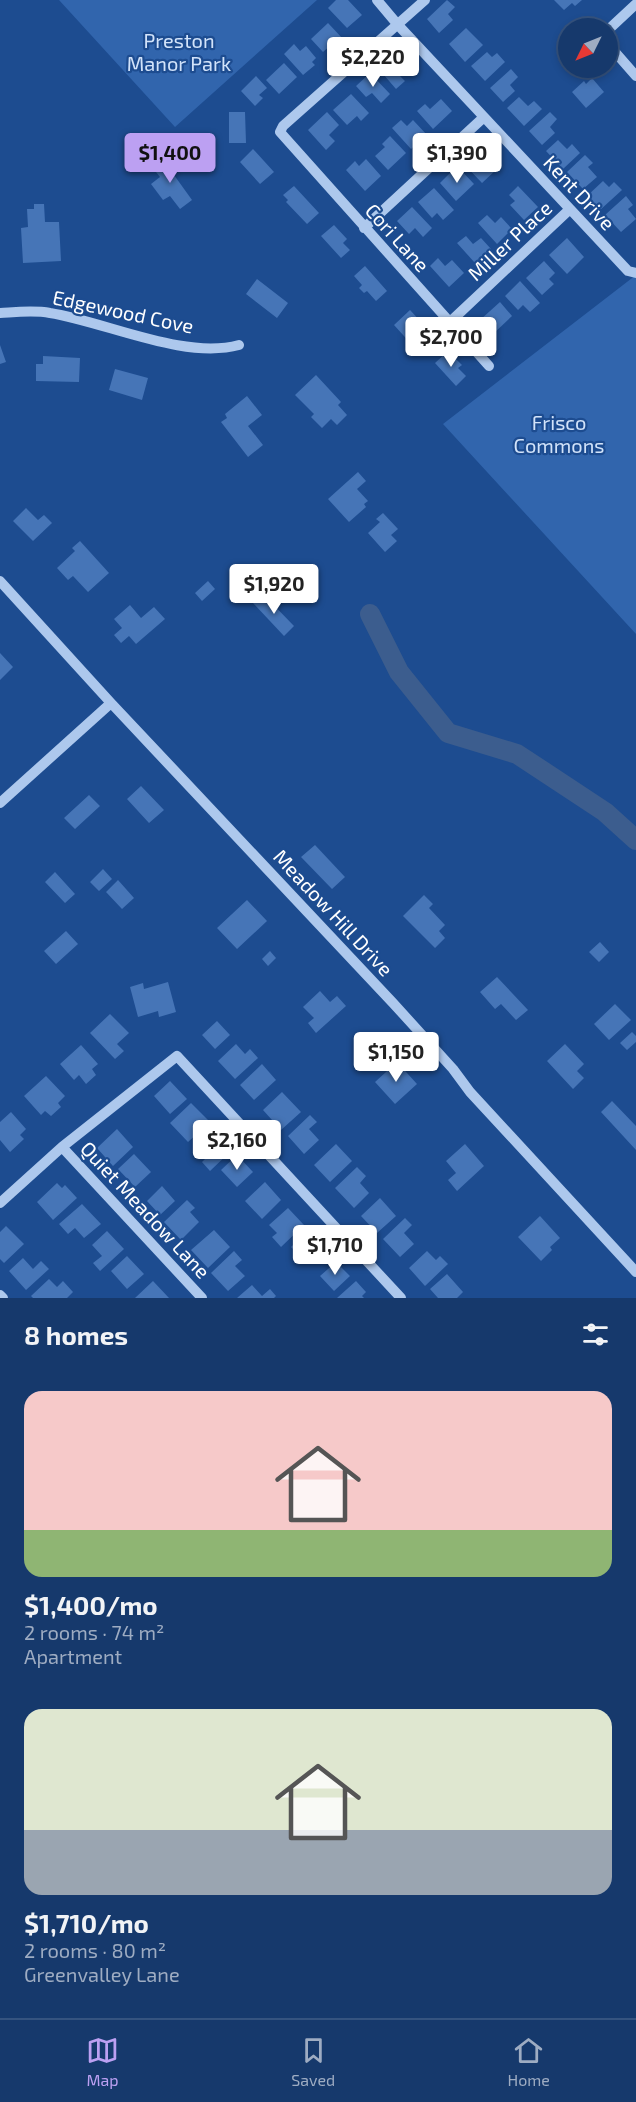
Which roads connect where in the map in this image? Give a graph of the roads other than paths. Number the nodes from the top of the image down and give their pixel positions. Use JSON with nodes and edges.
{"nodes":[{"id":1,"x":377,"y":0,"type":"edge"},
{"id":2,"x":425,"y":0,"type":"edge"},
{"id":3,"x":636,"y":4,"type":"edge"},
{"id":4,"x":618,"y":21,"type":"edge"},
{"id":5,"x":398,"y":25,"type":"junction"},
{"id":6,"x":618,"y":55,"type":"edge"},
{"id":7,"x":636,"y":76,"type":"edge"},
{"id":8,"x":484,"y":117,"type":"junction"},
{"id":9,"x":570,"y":209,"type":"junction"},
{"id":10,"x":364,"y":228,"type":"junction"},
{"id":11,"x":636,"y":273,"type":"edge"},
{"id":12,"x":0,"y":313,"type":"edge"},
{"id":13,"x":450,"y":322,"type":"junction"},
{"id":14,"x":239,"y":345,"type":"dead end"},
{"id":15,"x":489,"y":366,"type":"dead end"},
{"id":16,"x":0,"y":581,"type":"edge"},
{"id":17,"x":4,"y":594,"type":"edge"},
{"id":18,"x":111,"y":703,"type":"junction"},
{"id":19,"x":0,"y":803,"type":"edge"},
{"id":20,"x":62,"y":1147,"type":"junction"},
{"id":21,"x":0,"y":1203,"type":"edge"},
{"id":22,"x":636,"y":1272,"type":"edge"},
{"id":23,"x":202,"y":1298,"type":"edge"},
{"id":24,"x":401,"y":1298,"type":"edge"}],
"edges":[{"from":1,"to":5,"type":"street","name":"Kent Drive"},
{"from":2,"to":5,"type":"street"},
{"from":3,"to":4,"type":"street"},
{"from":5,"to":8,"type":"street","name":"Kent Drive"},
{"from":5,"to":10,"type":"street","name":"Cori Lane"},
{"from":6,"to":7,"type":"street"},
{"from":8,"to":9,"type":"street","name":"Kent Drive"},
{"from":8,"to":10,"type":"street"},
{"from":9,"to":11,"type":"street","name":"Kent Drive"},
{"from":9,"to":13,"type":"street","name":"Miller Place"},
{"from":10,"to":13,"type":"street","name":"Cori Lane"},
{"from":12,"to":14,"type":"street","name":"Edgewood Cove"},
{"from":13,"to":15,"type":"street","name":"Cori Lane"},
{"from":16,"to":17,"type":"street","name":"Meadow Hill Drive"},
{"from":17,"to":18,"type":"street","name":"Meadow Hill Drive"},
{"from":18,"to":19,"type":"street"},
{"from":18,"to":22,"type":"street","name":"Meadow Hill Drive"},
{"from":20,"to":21,"type":"street"},
{"from":20,"to":23,"type":"street","name":"Quiet Meadow Lane"},
{"from":20,"to":24,"type":"street"}]}
